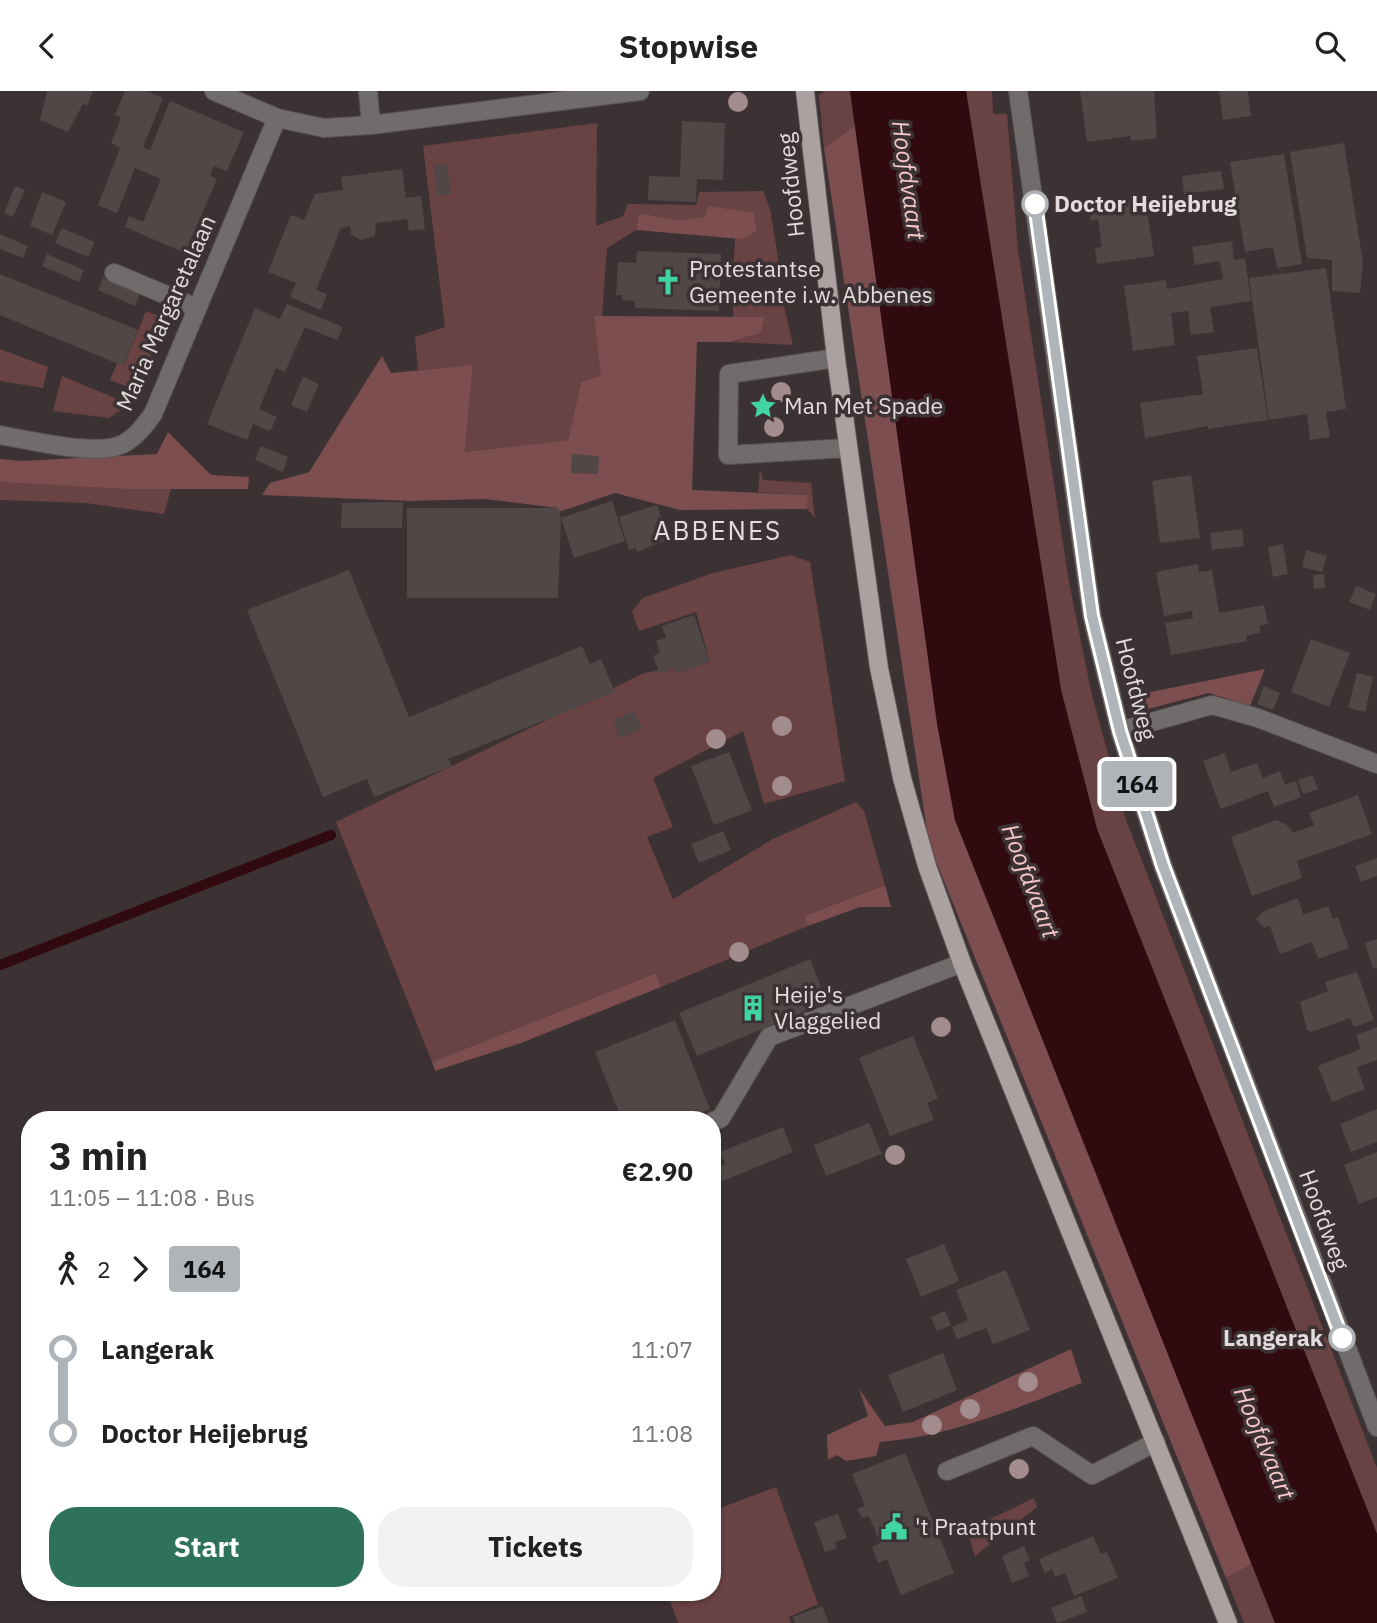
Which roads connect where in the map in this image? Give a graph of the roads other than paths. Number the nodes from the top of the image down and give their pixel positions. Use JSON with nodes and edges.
{"nodes":[{"id":1,"x":214,"y":91,"type":"edge"},
{"id":2,"x":368,"y":91,"type":"edge"},
{"id":3,"x":640,"y":91,"type":"edge"},
{"id":4,"x":805,"y":91,"type":"edge"},
{"id":5,"x":1018,"y":91,"type":"edge"},
{"id":6,"x":277,"y":118,"type":"junction"},
{"id":7,"x":371,"y":125,"type":"junction"},
{"id":8,"x":114,"y":273,"type":"dead end"},
{"id":9,"x":197,"y":308,"type":"junction"},
{"id":10,"x":835,"y":358,"type":"junction"},
{"id":11,"x":0,"y":435,"type":"edge"},
{"id":12,"x":848,"y":448,"type":"junction"},
{"id":13,"x":1120,"y":731,"type":"junction"},
{"id":14,"x":1377,"y":764,"type":"edge"},
{"id":15,"x":962,"y":963,"type":"junction"},
{"id":16,"x":721,"y":1118,"type":"edge"},
{"id":17,"x":1377,"y":1427,"type":"edge"},
{"id":18,"x":1156,"y":1442,"type":"junction"},
{"id":19,"x":947,"y":1471,"type":"dead end"},
{"id":20,"x":1224,"y":1619,"type":"edge"}],
"edges":[{"from":1,"to":6,"type":"street"},
{"from":2,"to":7,"type":"street"},
{"from":3,"to":7,"type":"street"},
{"from":4,"to":10,"type":"main road","name":"Hoofdweg"},
{"from":5,"to":13,"type":"street","name":"Hoofdweg"},
{"from":6,"to":7,"type":"street"},
{"from":6,"to":9,"type":"street","name":"Maria Margaretalaan"},
{"from":8,"to":9,"type":"street"},
{"from":9,"to":11,"type":"street","name":"Maria Margaretalaan"},
{"from":10,"to":12,"type":"main road","name":"Hoofdweg"},
{"from":10,"to":12,"type":"street"},
{"from":12,"to":15,"type":"main road","name":"Hoofdweg"},
{"from":13,"to":14,"type":"street"},
{"from":13,"to":17,"type":"street","name":"Hoofdweg"},
{"from":15,"to":16,"type":"street"},
{"from":15,"to":18,"type":"main road","name":"Hoofdweg"},
{"from":18,"to":19,"type":"street"},
{"from":18,"to":20,"type":"main road","name":"Hoofdweg"}]}
